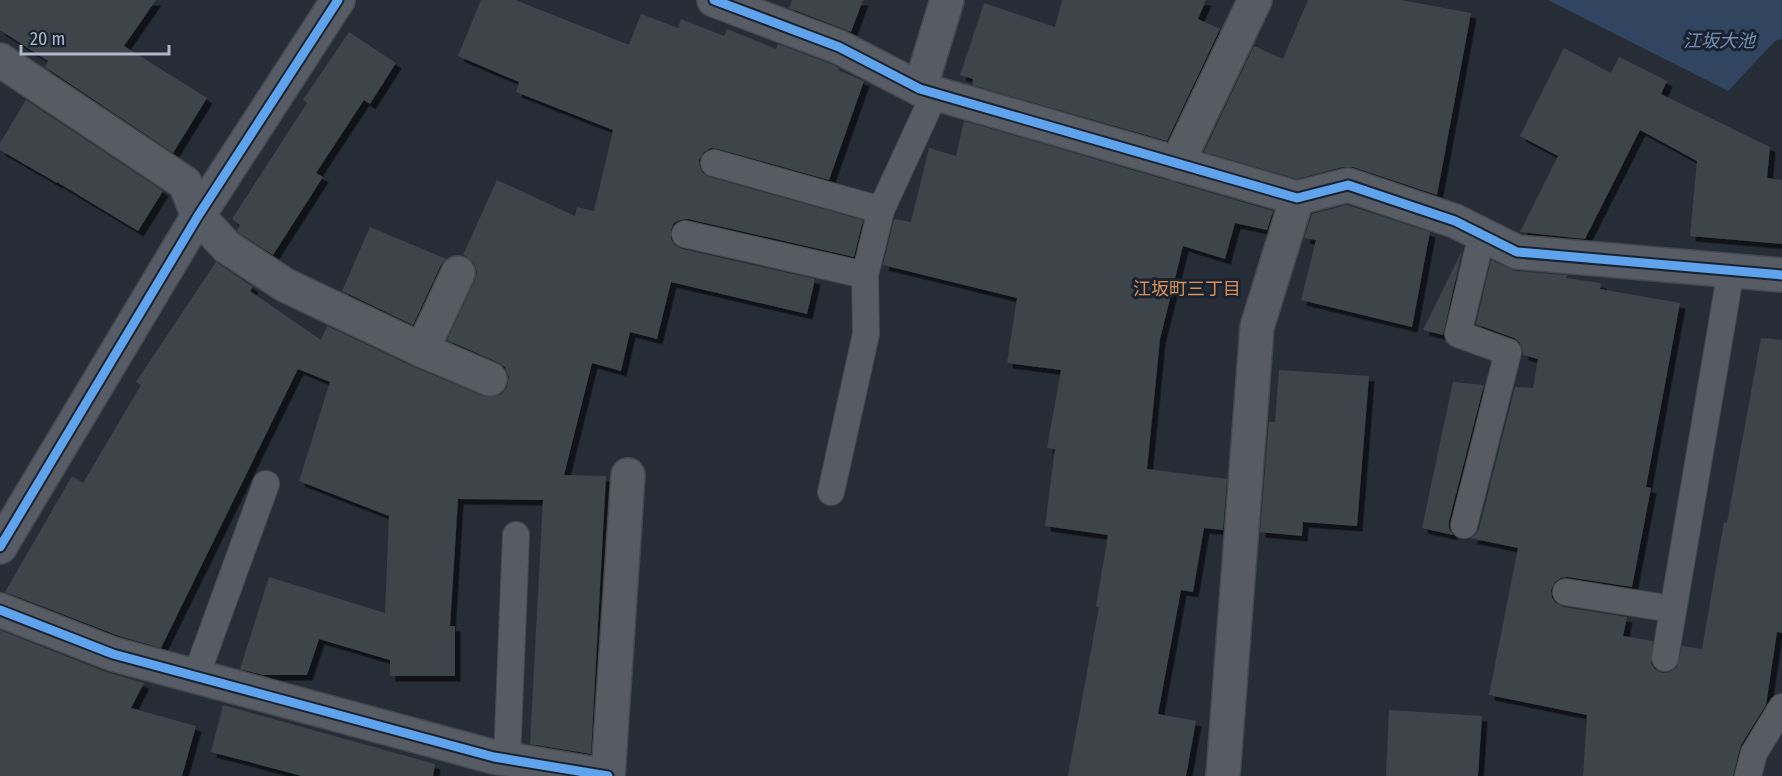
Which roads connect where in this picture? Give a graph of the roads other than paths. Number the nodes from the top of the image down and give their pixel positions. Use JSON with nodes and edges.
{"nodes":[{"id":1,"x":338,"y":0,"type":"edge"},
{"id":2,"x":714,"y":0,"type":"edge"},
{"id":3,"x":947,"y":0,"type":"edge"},
{"id":4,"x":1255,"y":0,"type":"edge"},
{"id":5,"x":0,"y":60,"type":"edge"},
{"id":6,"x":928,"y":91,"type":"junction"},
{"id":7,"x":714,"y":163,"type":"dead end"},
{"id":8,"x":1177,"y":164,"type":"junction"},
{"id":9,"x":1297,"y":198,"type":"junction"},
{"id":10,"x":881,"y":210,"type":"junction"},
{"id":11,"x":198,"y":216,"type":"junction"},
{"id":12,"x":685,"y":234,"type":"dead end"},
{"id":13,"x":1482,"y":234,"type":"junction"},
{"id":14,"x":1731,"y":270,"type":"junction"},
{"id":15,"x":458,"y":273,"type":"dead end"},
{"id":16,"x":865,"y":275,"type":"junction"},
{"id":17,"x":1782,"y":275,"type":"edge"},
{"id":18,"x":422,"y":350,"type":"junction"},
{"id":19,"x":490,"y":379,"type":"dead end"},
{"id":20,"x":628,"y":475,"type":"dead end"},
{"id":21,"x":266,"y":484,"type":"dead end"},
{"id":22,"x":831,"y":492,"type":"dead end"},
{"id":23,"x":1464,"y":525,"type":"dead end"},
{"id":24,"x":516,"y":535,"type":"dead end"},
{"id":25,"x":0,"y":547,"type":"edge"},
{"id":26,"x":1566,"y":592,"type":"dead end"},
{"id":27,"x":1672,"y":609,"type":"junction"},
{"id":28,"x":0,"y":610,"type":"edge"},
{"id":29,"x":1665,"y":658,"type":"dead end"},
{"id":30,"x":196,"y":676,"type":"junction"},
{"id":31,"x":1782,"y":707,"type":"edge"},
{"id":32,"x":507,"y":759,"type":"junction"},
{"id":33,"x":575,"y":773,"type":"edge"},
{"id":34,"x":608,"y":776,"type":"edge"},
{"id":35,"x":1222,"y":776,"type":"edge"},
{"id":36,"x":1748,"y":776,"type":"edge"}],
"edges":[{"from":1,"to":11,"type":"street"},
{"from":2,"to":6,"type":"street"},
{"from":3,"to":6,"type":"street"},
{"from":4,"to":8,"type":"street"},
{"from":5,"to":11,"type":"street"},
{"from":6,"to":8,"type":"street"},
{"from":6,"to":10,"type":"lane"},
{"from":7,"to":10,"type":"lane"},
{"from":8,"to":9,"type":"street"},
{"from":9,"to":13,"type":"street"},
{"from":9,"to":35,"type":"street"},
{"from":10,"to":16,"type":"lane"},
{"from":11,"to":18,"type":"street"},
{"from":11,"to":25,"type":"street"},
{"from":12,"to":16,"type":"lane"},
{"from":13,"to":14,"type":"street"},
{"from":13,"to":23,"type":"lane"},
{"from":14,"to":17,"type":"street"},
{"from":14,"to":27,"type":"lane"},
{"from":15,"to":18,"type":"street"},
{"from":16,"to":22,"type":"lane"},
{"from":18,"to":19,"type":"street"},
{"from":20,"to":34,"type":"street"},
{"from":21,"to":30,"type":"lane"},
{"from":24,"to":32,"type":"lane"},
{"from":26,"to":27,"type":"lane"},
{"from":27,"to":29,"type":"lane"},
{"from":28,"to":30,"type":"street"},
{"from":30,"to":32,"type":"street"},
{"from":31,"to":36,"type":"lane"},
{"from":32,"to":33,"type":"street"},
{"from":33,"to":34,"type":"street"}]}
